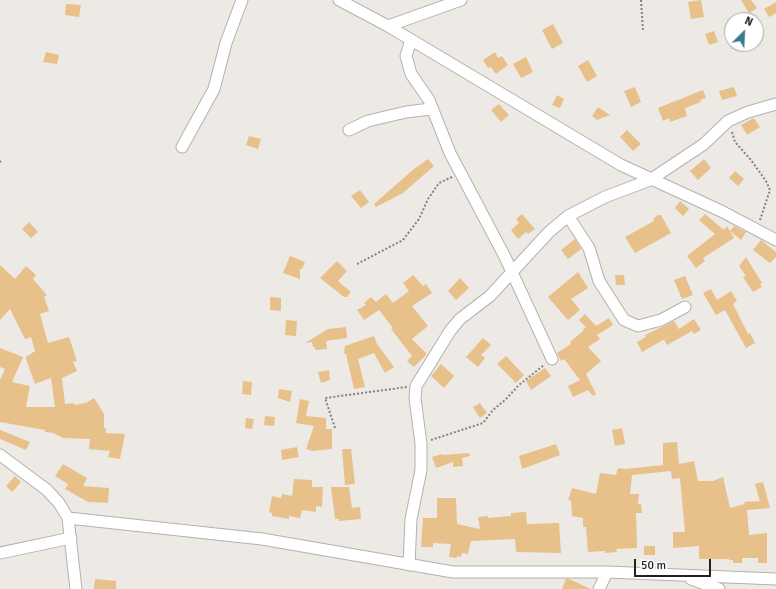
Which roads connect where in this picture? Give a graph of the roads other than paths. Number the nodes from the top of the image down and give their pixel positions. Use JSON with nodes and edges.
{"nodes":[{"id":1,"x":242,"y":0,"type":"edge"},
{"id":2,"x":339,"y":0,"type":"edge"},
{"id":3,"x":461,"y":0,"type":"edge"},
{"id":4,"x":388,"y":26,"type":"junction"},
{"id":5,"x":411,"y":40,"type":"junction"},
{"id":6,"x":776,"y":104,"type":"edge"},
{"id":7,"x":431,"y":109,"type":"junction"},
{"id":8,"x":350,"y":130,"type":"dead end"},
{"id":9,"x":182,"y":148,"type":"dead end"},
{"id":10,"x":650,"y":180,"type":"junction"},
{"id":11,"x":568,"y":216,"type":"junction"},
{"id":12,"x":776,"y":240,"type":"edge"},
{"id":13,"x":512,"y":273,"type":"junction"},
{"id":14,"x":685,"y":307,"type":"dead end"},
{"id":15,"x":552,"y":359,"type":"road end"},
{"id":16,"x":0,"y":456,"type":"edge"},
{"id":17,"x":68,"y":518,"type":"junction"},
{"id":18,"x":70,"y":538,"type":"junction"},
{"id":19,"x":0,"y":553,"type":"edge"},
{"id":20,"x":409,"y":565,"type":"junction"},
{"id":21,"x":607,"y":572,"type":"junction"},
{"id":22,"x":682,"y":575,"type":"junction"},
{"id":23,"x":776,"y":579,"type":"edge"},
{"id":24,"x":76,"y":589,"type":"edge"},
{"id":25,"x":599,"y":589,"type":"edge"},
{"id":26,"x":719,"y":589,"type":"edge"}],
"edges":[{"from":1,"to":9,"type":"street"},
{"from":2,"to":4,"type":"street"},
{"from":3,"to":4,"type":"street"},
{"from":4,"to":5,"type":"street"},
{"from":5,"to":7,"type":"street"},
{"from":5,"to":10,"type":"street"},
{"from":6,"to":10,"type":"street"},
{"from":7,"to":8,"type":"street"},
{"from":7,"to":13,"type":"street"},
{"from":10,"to":11,"type":"street"},
{"from":10,"to":12,"type":"street"},
{"from":11,"to":13,"type":"street"},
{"from":11,"to":14,"type":"street"},
{"from":13,"to":15,"type":"street"},
{"from":13,"to":20,"type":"street"},
{"from":16,"to":17,"type":"street"},
{"from":17,"to":18,"type":"street"},
{"from":17,"to":20,"type":"street"},
{"from":18,"to":19,"type":"street"},
{"from":18,"to":24,"type":"street"},
{"from":20,"to":21,"type":"street"},
{"from":21,"to":22,"type":"street"},
{"from":21,"to":25,"type":"street"},
{"from":22,"to":23,"type":"street"},
{"from":22,"to":26,"type":"street"}]}
